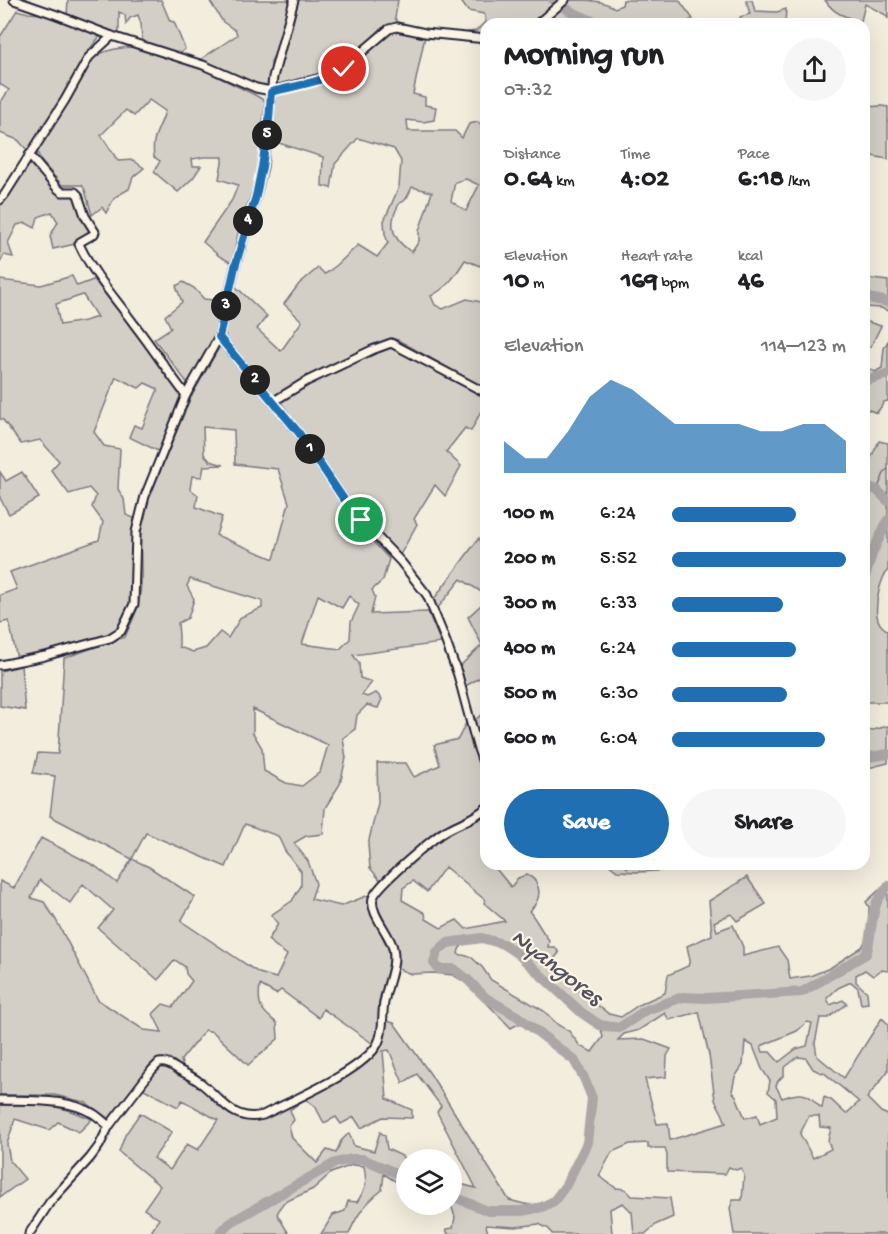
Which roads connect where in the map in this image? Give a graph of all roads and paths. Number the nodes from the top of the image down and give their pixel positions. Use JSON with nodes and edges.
{"nodes":[{"id":1,"x":14,"y":0,"type":"edge"},
{"id":2,"x":294,"y":0,"type":"edge"},
{"id":3,"x":565,"y":0,"type":"edge"},
{"id":4,"x":545,"y":18,"type":"edge"},
{"id":5,"x":112,"y":36,"type":"junction"},
{"id":6,"x":480,"y":38,"type":"edge"},
{"id":7,"x":271,"y":92,"type":"junction"},
{"id":8,"x":29,"y":155,"type":"junction"},
{"id":9,"x":0,"y":200,"type":"edge"},
{"id":10,"x":219,"y":337,"type":"junction"},
{"id":11,"x":480,"y":390,"type":"edge"},
{"id":12,"x":186,"y":395,"type":"junction"},
{"id":13,"x":274,"y":401,"type":"junction"},
{"id":14,"x":0,"y":665,"type":"edge"},
{"id":15,"x":480,"y":754,"type":"edge"},
{"id":16,"x":480,"y":812,"type":"edge"},
{"id":17,"x":0,"y":1100,"type":"edge"},
{"id":18,"x":109,"y":1126,"type":"junction"},
{"id":19,"x":29,"y":1234,"type":"edge"}],
"edges":[{"from":1,"to":5,"type":"street"},
{"from":2,"to":7,"type":"street"},
{"from":3,"to":4,"type":"street"},
{"from":5,"to":7,"type":"street"},
{"from":5,"to":8,"type":"street"},
{"from":6,"to":7,"type":"street"},
{"from":7,"to":10,"type":"street"},
{"from":8,"to":9,"type":"street"},
{"from":8,"to":12,"type":"street"},
{"from":10,"to":12,"type":"street"},
{"from":10,"to":13,"type":"street"},
{"from":11,"to":13,"type":"street"},
{"from":12,"to":14,"type":"street"},
{"from":13,"to":15,"type":"street"},
{"from":16,"to":18,"type":"street"},
{"from":17,"to":18,"type":"street"},
{"from":18,"to":19,"type":"street"}]}
